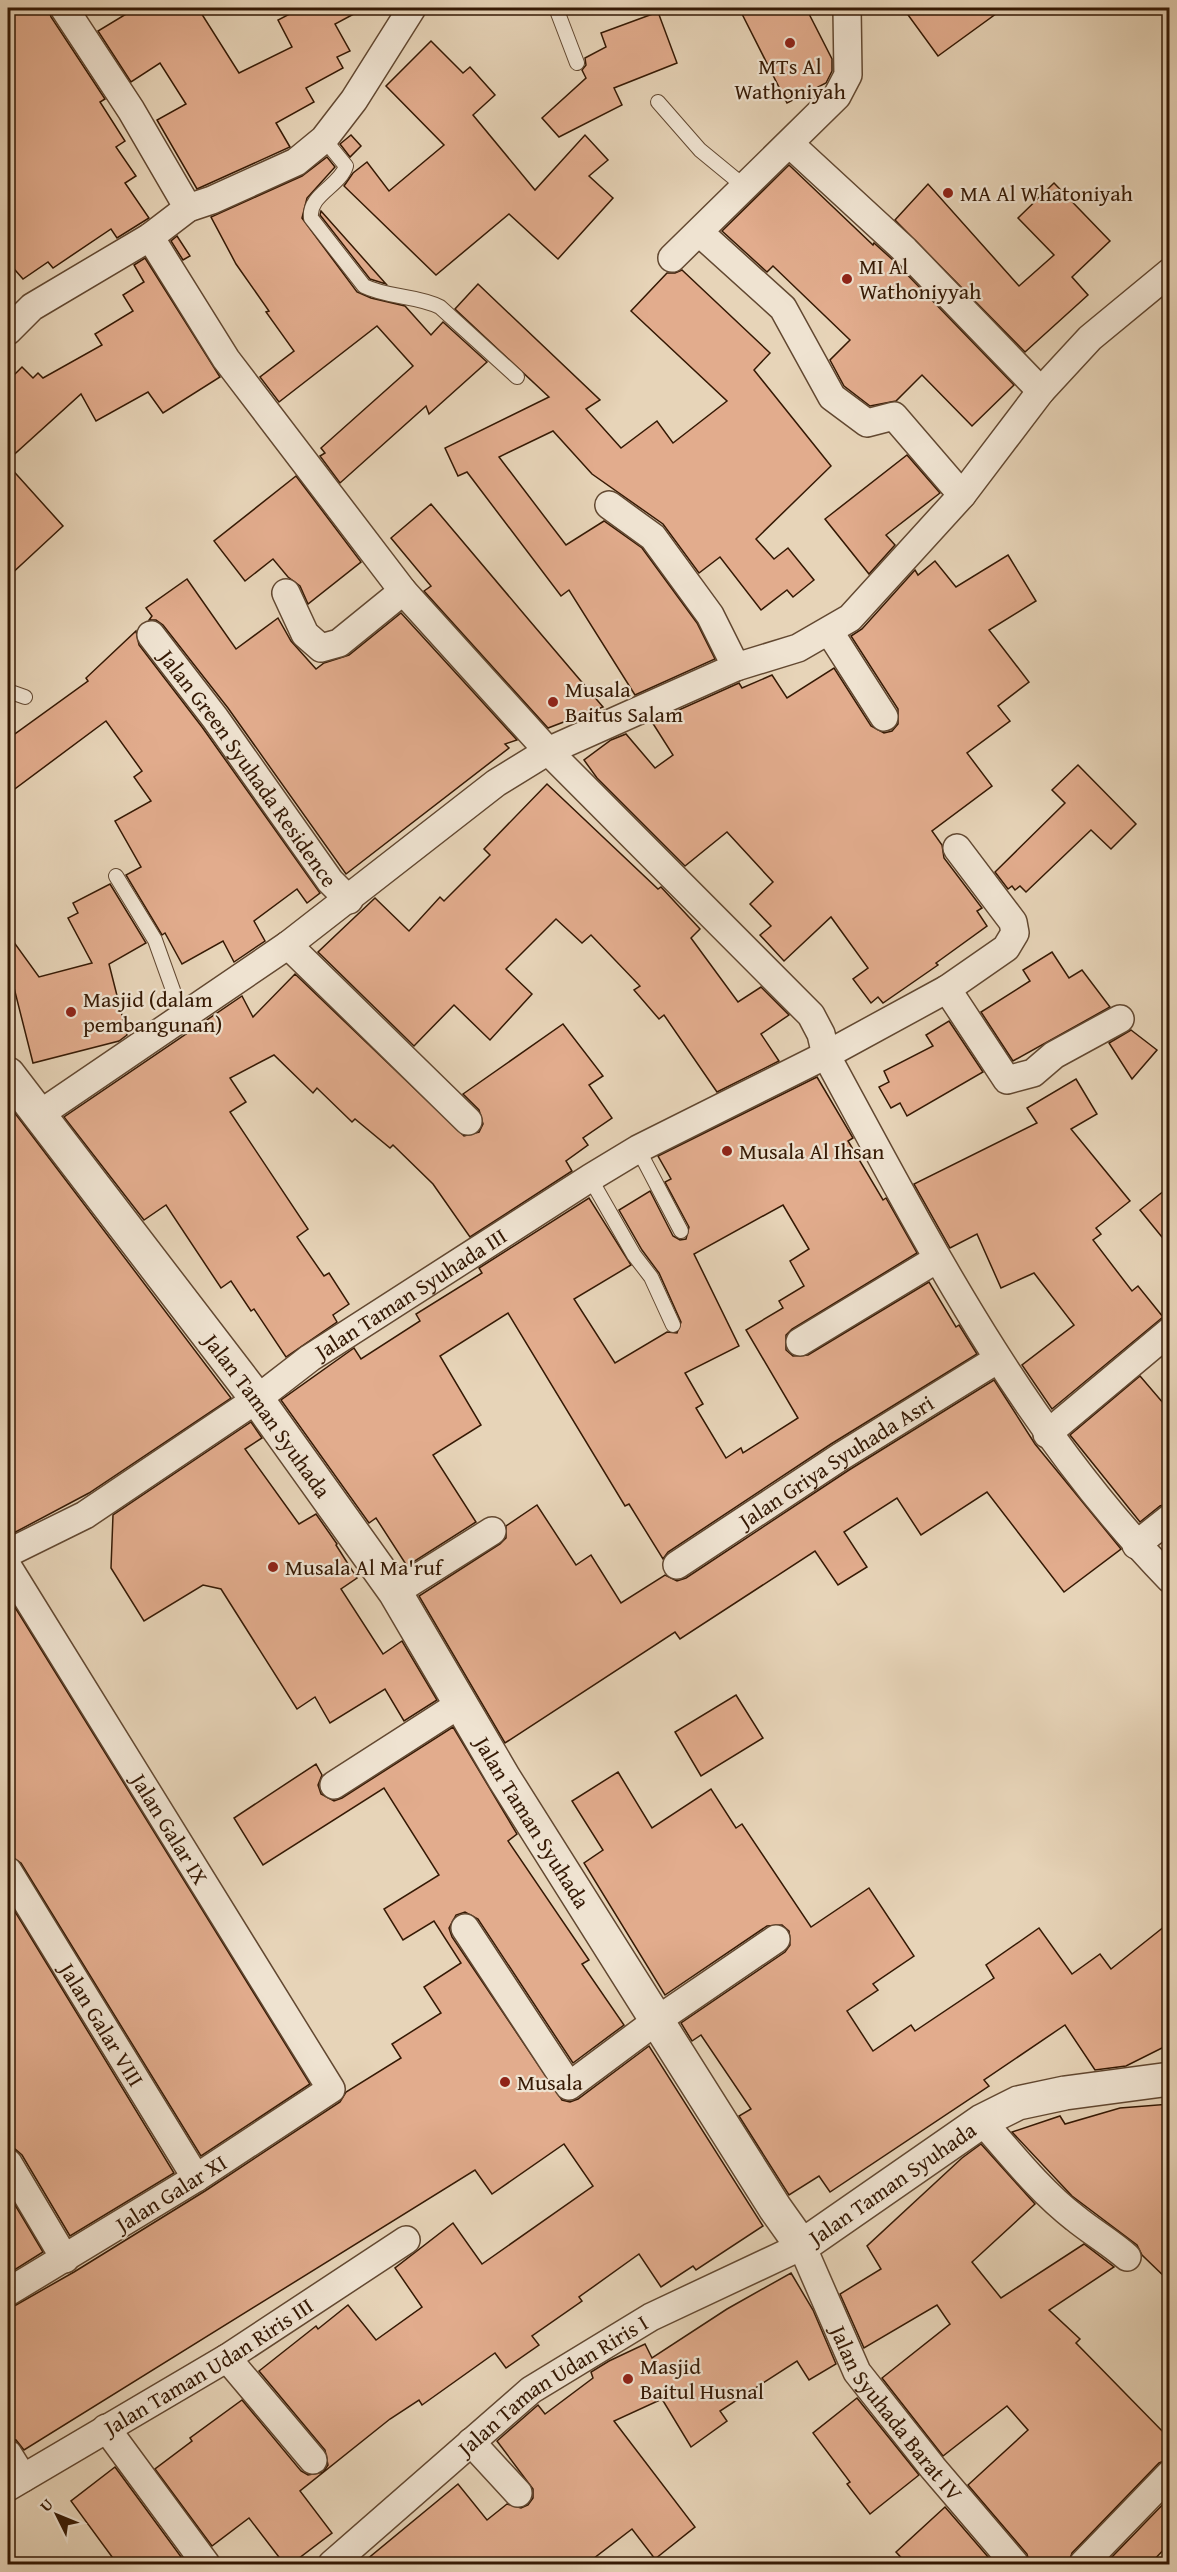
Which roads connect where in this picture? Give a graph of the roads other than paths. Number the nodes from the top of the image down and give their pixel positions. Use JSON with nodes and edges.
{"nodes":[{"id":1,"x":64,"y":8,"type":"edge"},
{"id":2,"x":412,"y":8,"type":"edge"},
{"id":3,"x":556,"y":8,"type":"edge"},
{"id":4,"x":847,"y":8,"type":"edge"},
{"id":5,"x":577,"y":63,"type":"dead end"},
{"id":6,"x":658,"y":102,"type":"dead end"},
{"id":7,"x":324,"y":139,"type":"junction"},
{"id":8,"x":790,"y":144,"type":"junction"},
{"id":9,"x":745,"y":187,"type":"junction"},
{"id":10,"x":200,"y":204,"type":"junction"},
{"id":11,"x":700,"y":233,"type":"junction"},
{"id":12,"x":150,"y":237,"type":"junction"},
{"id":13,"x":672,"y":258,"type":"dead end"},
{"id":14,"x":1170,"y":272,"type":"edge"},
{"id":15,"x":8,"y":332,"type":"edge"},
{"id":16,"x":517,"y":376,"type":"dead end"},
{"id":17,"x":1041,"y":391,"type":"junction"},
{"id":18,"x":962,"y":495,"type":"junction"},
{"id":19,"x":609,"y":505,"type":"dead end"},
{"id":20,"x":403,"y":591,"type":"junction"},
{"id":21,"x":286,"y":592,"type":"dead end"},
{"id":22,"x":829,"y":631,"type":"junction"},
{"id":23,"x":151,"y":635,"type":"dead end"},
{"id":24,"x":736,"y":667,"type":"junction"},
{"id":25,"x":8,"y":691,"type":"edge"},
{"id":26,"x":25,"y":697,"type":"dead end"},
{"id":27,"x":884,"y":717,"type":"dead end"},
{"id":28,"x":548,"y":751,"type":"junction"},
{"id":29,"x":957,"y":848,"type":"dead end"},
{"id":30,"x":116,"y":876,"type":"dead end"},
{"id":31,"x":349,"y":900,"type":"junction"},
{"id":32,"x":288,"y":945,"type":"junction"},
{"id":33,"x":947,"y":989,"type":"junction"},
{"id":34,"x":183,"y":1018,"type":"junction"},
{"id":35,"x":1120,"y":1019,"type":"dead end"},
{"id":36,"x":826,"y":1055,"type":"junction"},
{"id":37,"x":8,"y":1074,"type":"edge"},
{"id":38,"x":37,"y":1116,"type":"junction"},
{"id":39,"x":468,"y":1121,"type":"dead end"},
{"id":40,"x":638,"y":1149,"type":"junction"},
{"id":41,"x":590,"y":1178,"type":"junction"},
{"id":42,"x":681,"y":1232,"type":"dead end"},
{"id":43,"x":937,"y":1259,"type":"junction"},
{"id":44,"x":673,"y":1325,"type":"dead end"},
{"id":45,"x":1170,"y":1331,"type":"edge"},
{"id":46,"x":800,"y":1342,"type":"dead end"},
{"id":47,"x":998,"y":1359,"type":"junction"},
{"id":48,"x":257,"y":1399,"type":"junction"},
{"id":49,"x":1047,"y":1434,"type":"junction"},
{"id":50,"x":1170,"y":1518,"type":"edge"},
{"id":51,"x":492,"y":1531,"type":"dead end"},
{"id":52,"x":1136,"y":1545,"type":"junction"},
{"id":53,"x":19,"y":1551,"type":"edge"},
{"id":54,"x":677,"y":1565,"type":"dead end"},
{"id":55,"x":1170,"y":1579,"type":"edge"},
{"id":56,"x":395,"y":1593,"type":"junction"},
{"id":57,"x":460,"y":1704,"type":"junction"},
{"id":58,"x":334,"y":1785,"type":"dead end"},
{"id":59,"x":8,"y":1871,"type":"edge"},
{"id":60,"x":465,"y":1928,"type":"dead end"},
{"id":61,"x":776,"y":1939,"type":"dead end"},
{"id":62,"x":656,"y":2021,"type":"junction"},
{"id":63,"x":1170,"y":2079,"type":"edge"},
{"id":64,"x":331,"y":2089,"type":"joint"},
{"id":65,"x":982,"y":2121,"type":"junction"},
{"id":66,"x":8,"y":2163,"type":"edge"},
{"id":67,"x":196,"y":2178,"type":"junction"},
{"id":68,"x":406,"y":2240,"type":"dead end"},
{"id":69,"x":802,"y":2246,"type":"junction"},
{"id":70,"x":1127,"y":2257,"type":"dead end"},
{"id":71,"x":64,"y":2259,"type":"junction"},
{"id":72,"x":8,"y":2292,"type":"edge"},
{"id":73,"x":227,"y":2358,"type":"junction"},
{"id":74,"x":106,"y":2428,"type":"junction"},
{"id":75,"x":471,"y":2442,"type":"junction"},
{"id":76,"x":8,"y":2454,"type":"edge"},
{"id":77,"x":313,"y":2460,"type":"dead end"},
{"id":78,"x":1170,"y":2474,"type":"edge"},
{"id":79,"x":15,"y":2483,"type":"edge"},
{"id":80,"x":518,"y":2493,"type":"dead end"},
{"id":81,"x":360,"y":2555,"type":"edge"},
{"id":82,"x":206,"y":2565,"type":"edge"},
{"id":83,"x":332,"y":2565,"type":"edge"},
{"id":84,"x":1015,"y":2565,"type":"edge"},
{"id":85,"x":1083,"y":2565,"type":"edge"}],
"edges":[{"from":1,"to":10,"type":"street"},
{"from":2,"to":7,"type":"street"},
{"from":3,"to":5,"type":"lane"},
{"from":4,"to":8,"type":"street"},
{"from":6,"to":9,"type":"lane"},
{"from":7,"to":10,"type":"street"},
{"from":7,"to":16,"type":"lane"},
{"from":8,"to":9,"type":"street"},
{"from":8,"to":17,"type":"street"},
{"from":9,"to":11,"type":"street"},
{"from":10,"to":12,"type":"street"},
{"from":11,"to":13,"type":"street"},
{"from":11,"to":18,"type":"street"},
{"from":12,"to":15,"type":"street"},
{"from":12,"to":20,"type":"street"},
{"from":14,"to":17,"type":"street"},
{"from":17,"to":18,"type":"street"},
{"from":18,"to":22,"type":"street"},
{"from":19,"to":24,"type":"street"},
{"from":20,"to":21,"type":"street"},
{"from":20,"to":28,"type":"street"},
{"from":22,"to":24,"type":"street"},
{"from":22,"to":27,"type":"street"},
{"from":23,"to":31,"type":"street","name":"Jalan Green Syuhada Residence"},
{"from":24,"to":28,"type":"street"},
{"from":25,"to":26,"type":"lane"},
{"from":28,"to":31,"type":"street"},
{"from":28,"to":36,"type":"street"},
{"from":29,"to":33,"type":"street","name":"Jalan Taman Syuhada III"},
{"from":30,"to":34,"type":"lane"},
{"from":31,"to":32,"type":"street"},
{"from":32,"to":34,"type":"street"},
{"from":32,"to":39,"type":"street"},
{"from":33,"to":35,"type":"street"},
{"from":33,"to":36,"type":"street","name":"Jalan Taman Syuhada III"},
{"from":34,"to":38,"type":"street"},
{"from":36,"to":40,"type":"street","name":"Jalan Taman Syuhada III"},
{"from":36,"to":43,"type":"street"},
{"from":37,"to":38,"type":"street","name":"Jalan Taman Syuhada"},
{"from":38,"to":48,"type":"street","name":"Jalan Taman Syuhada"},
{"from":40,"to":41,"type":"street","name":"Jalan Taman Syuhada III"},
{"from":40,"to":42,"type":"lane"},
{"from":41,"to":44,"type":"lane"},
{"from":41,"to":48,"type":"street","name":"Jalan Taman Syuhada III"},
{"from":43,"to":46,"type":"street"},
{"from":43,"to":47,"type":"street"},
{"from":45,"to":49,"type":"street"},
{"from":47,"to":49,"type":"street"},
{"from":47,"to":54,"type":"street","name":"Jalan Griya Syuhada Asri"},
{"from":48,"to":53,"type":"street","name":"Jalan Taman Syuhada III"},
{"from":48,"to":56,"type":"street","name":"Jalan Taman Syuhada"},
{"from":49,"to":52,"type":"street"},
{"from":50,"to":52,"type":"street"},
{"from":51,"to":56,"type":"street"},
{"from":52,"to":55,"type":"street"},
{"from":53,"to":64,"type":"street","name":"Jalan Galar IX"},
{"from":56,"to":57,"type":"street","name":"Jalan Taman Syuhada"},
{"from":57,"to":58,"type":"street"},
{"from":57,"to":62,"type":"street","name":"Jalan Taman Syuhada"},
{"from":59,"to":67,"type":"street","name":"Jalan Galar VIII"},
{"from":60,"to":62,"type":"street"},
{"from":61,"to":62,"type":"street"},
{"from":62,"to":69,"type":"street","name":"Jalan Taman Syuhada"},
{"from":63,"to":65,"type":"street","name":"Jalan Taman Syuhada"},
{"from":64,"to":67,"type":"street","name":"Jalan Galar XI"},
{"from":65,"to":69,"type":"street","name":"Jalan Taman Syuhada"},
{"from":65,"to":70,"type":"street"},
{"from":66,"to":71,"type":"street"},
{"from":67,"to":71,"type":"street","name":"Jalan Galar XI"},
{"from":68,"to":73,"type":"street","name":"Jalan Taman Udan Riris III"},
{"from":69,"to":75,"type":"street","name":"Jalan Taman Udan Riris I"},
{"from":69,"to":84,"type":"street","name":"Jalan Syuhada Barat IV"},
{"from":71,"to":72,"type":"street","name":"Jalan Galar XI"},
{"from":73,"to":74,"type":"street","name":"Jalan Taman Udan Riris III"},
{"from":73,"to":77,"type":"street"},
{"from":74,"to":79,"type":"street","name":"Jalan Taman Udan Riris III"},
{"from":74,"to":82,"type":"street"},
{"from":75,"to":80,"type":"street"},
{"from":75,"to":81,"type":"street","name":"Jalan Taman Udan Riris I"},
{"from":76,"to":79,"type":"street"},
{"from":78,"to":85,"type":"street"},
{"from":81,"to":83,"type":"street","name":"Jalan Taman Udan Riris I"}]}
